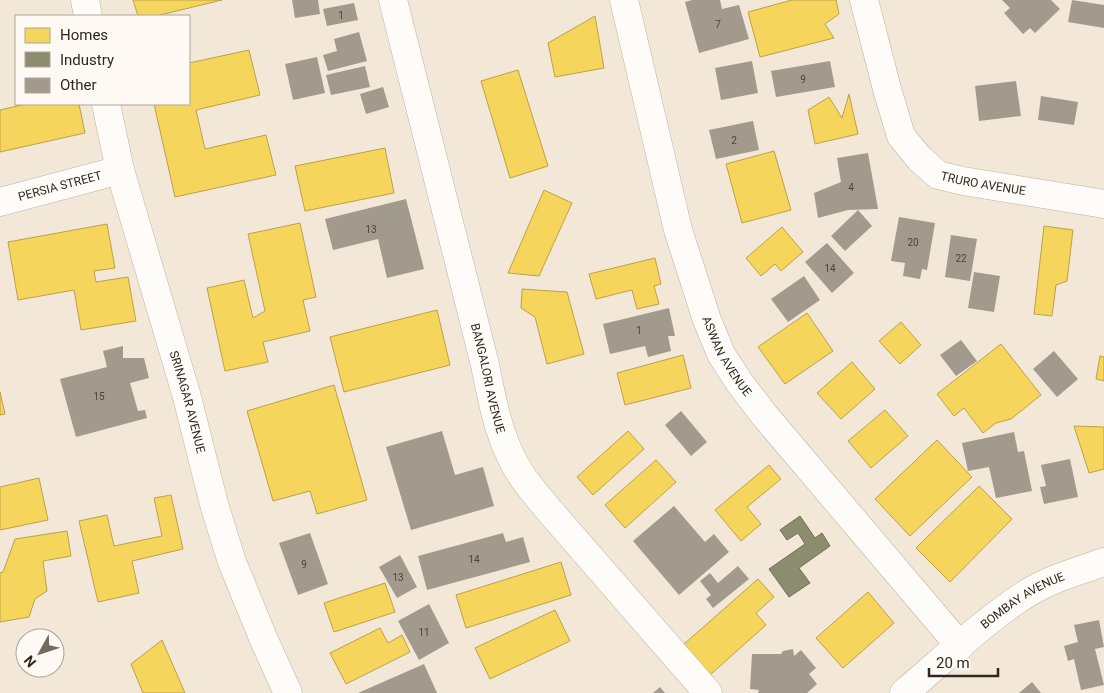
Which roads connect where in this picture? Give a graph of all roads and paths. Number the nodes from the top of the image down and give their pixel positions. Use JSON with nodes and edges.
{"nodes":[{"id":1,"x":85,"y":0,"type":"edge"},
{"id":2,"x":393,"y":0,"type":"edge"},
{"id":3,"x":624,"y":0,"type":"edge"},
{"id":4,"x":864,"y":0,"type":"edge"},
{"id":5,"x":88,"y":15,"type":"edge"},
{"id":6,"x":106,"y":105,"type":"edge"},
{"id":7,"x":120,"y":170,"type":"junction"},
{"id":8,"x":0,"y":202,"type":"edge"},
{"id":9,"x":1104,"y":204,"type":"edge"},
{"id":10,"x":1104,"y":562,"type":"edge"},
{"id":11,"x":960,"y":646,"type":"junction"},
{"id":12,"x":288,"y":693,"type":"edge"},
{"id":13,"x":708,"y":693,"type":"edge"},
{"id":14,"x":904,"y":693,"type":"edge"}],
"edges":[{"from":1,"to":5,"type":"street"},
{"from":2,"to":13,"type":"street","name":"BANGALORI AVENUE"},
{"from":3,"to":11,"type":"street","name":"ASWAN AVENUE"},
{"from":4,"to":9,"type":"street","name":"TRURO AVENUE"},
{"from":6,"to":7,"type":"street","name":"SRINAGAR AVENUE"},
{"from":7,"to":8,"type":"street","name":"PERSIA STREET"},
{"from":7,"to":12,"type":"street","name":"SRINAGAR AVENUE"},
{"from":10,"to":11,"type":"street","name":"BOMBAY AVENUE"},
{"from":11,"to":14,"type":"street","name":"BOMBAY AVENUE"}]}
